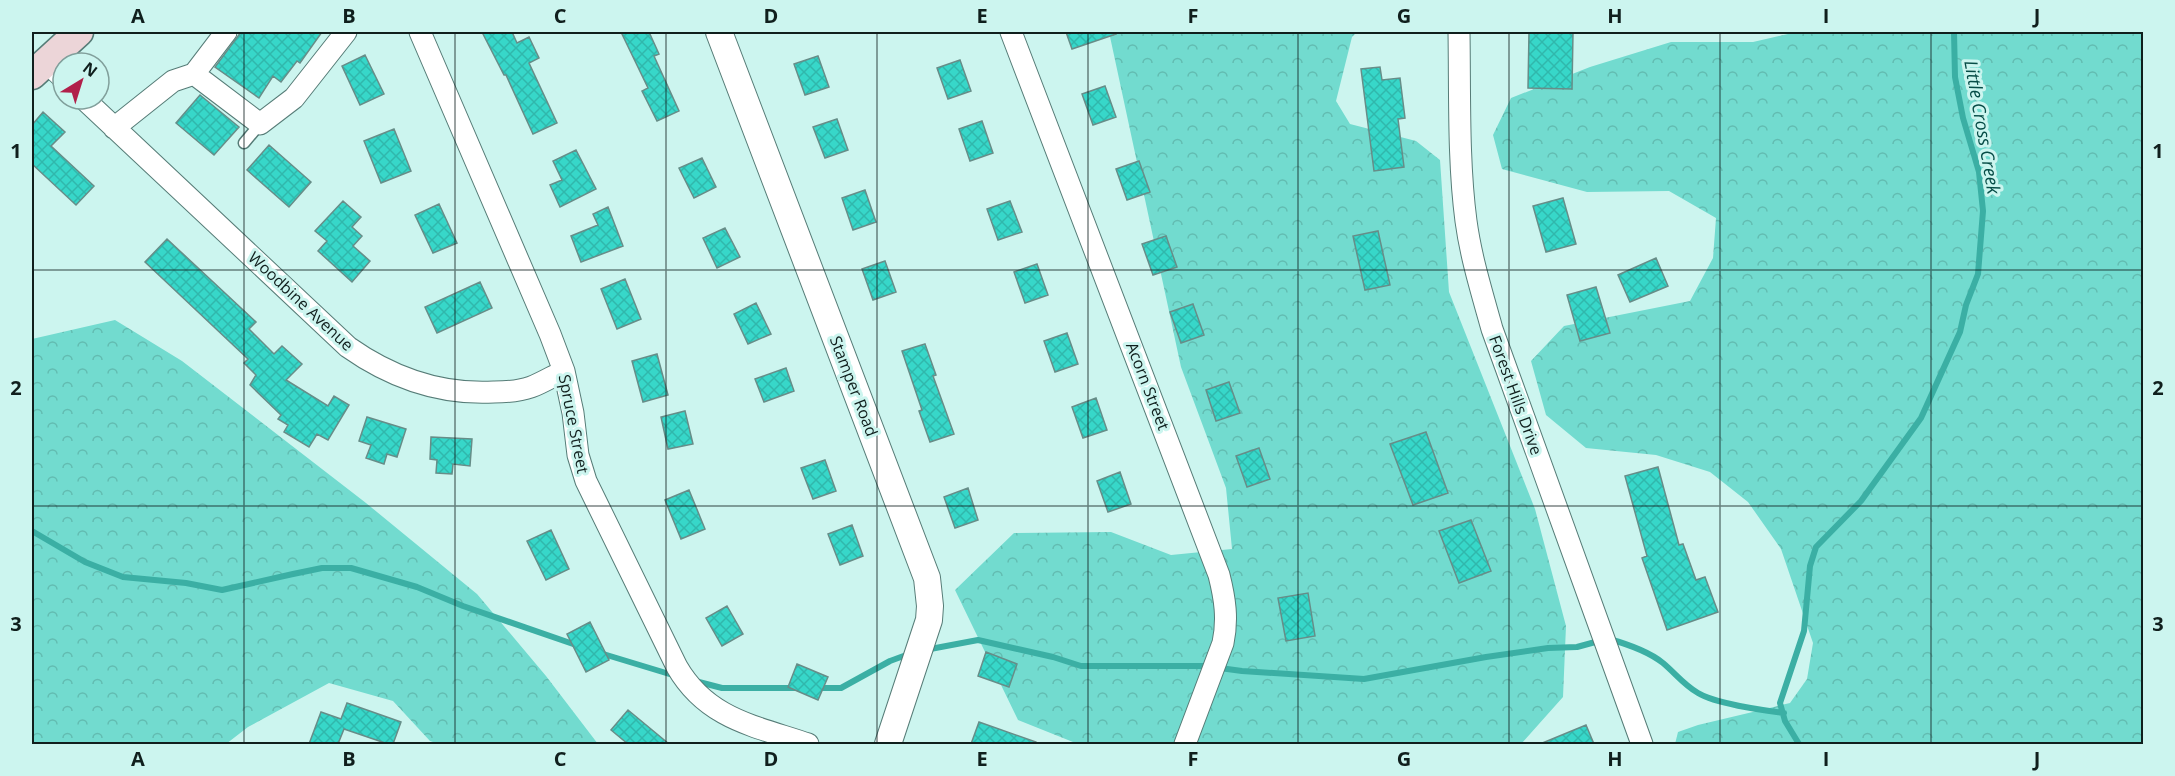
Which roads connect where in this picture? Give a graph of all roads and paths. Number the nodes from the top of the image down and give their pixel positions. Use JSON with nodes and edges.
{"nodes":[{"id":1,"x":79,"y":32,"type":"edge"},
{"id":2,"x":346,"y":32,"type":"edge"},
{"id":3,"x":420,"y":32,"type":"edge"},
{"id":4,"x":719,"y":32,"type":"edge"},
{"id":5,"x":1011,"y":32,"type":"edge"},
{"id":6,"x":1459,"y":32,"type":"edge"},
{"id":7,"x":220,"y":34,"type":"edge"},
{"id":8,"x":47,"y":72,"type":"edge"},
{"id":9,"x":194,"y":74,"type":"junction"},
{"id":10,"x":96,"y":111,"type":"edge"},
{"id":11,"x":260,"y":124,"type":"junction"},
{"id":12,"x":114,"y":128,"type":"junction"},
{"id":13,"x":244,"y":143,"type":"dead end"},
{"id":14,"x":564,"y":371,"type":"junction"},
{"id":15,"x":808,"y":744,"type":"edge"},
{"id":16,"x":888,"y":744,"type":"edge"},
{"id":17,"x":1185,"y":744,"type":"edge"},
{"id":18,"x":1642,"y":744,"type":"edge"}],
"edges":[{"from":1,"to":8,"type":"main road"},
{"from":2,"to":11,"type":"street"},
{"from":3,"to":14,"type":"street","name":"Spruce Street"},
{"from":4,"to":16,"type":"street","name":"Stamper Road"},
{"from":5,"to":17,"type":"street","name":"Acorn Street"},
{"from":6,"to":18,"type":"street","name":"Forest Hills Drive"},
{"from":7,"to":9,"type":"street"},
{"from":9,"to":11,"type":"street"},
{"from":9,"to":12,"type":"street"},
{"from":10,"to":12,"type":"street","name":"Woodbine Avenue"},
{"from":11,"to":13,"type":"lane"},
{"from":12,"to":14,"type":"street","name":"Woodbine Avenue"},
{"from":14,"to":15,"type":"street","name":"Spruce Street"}]}
